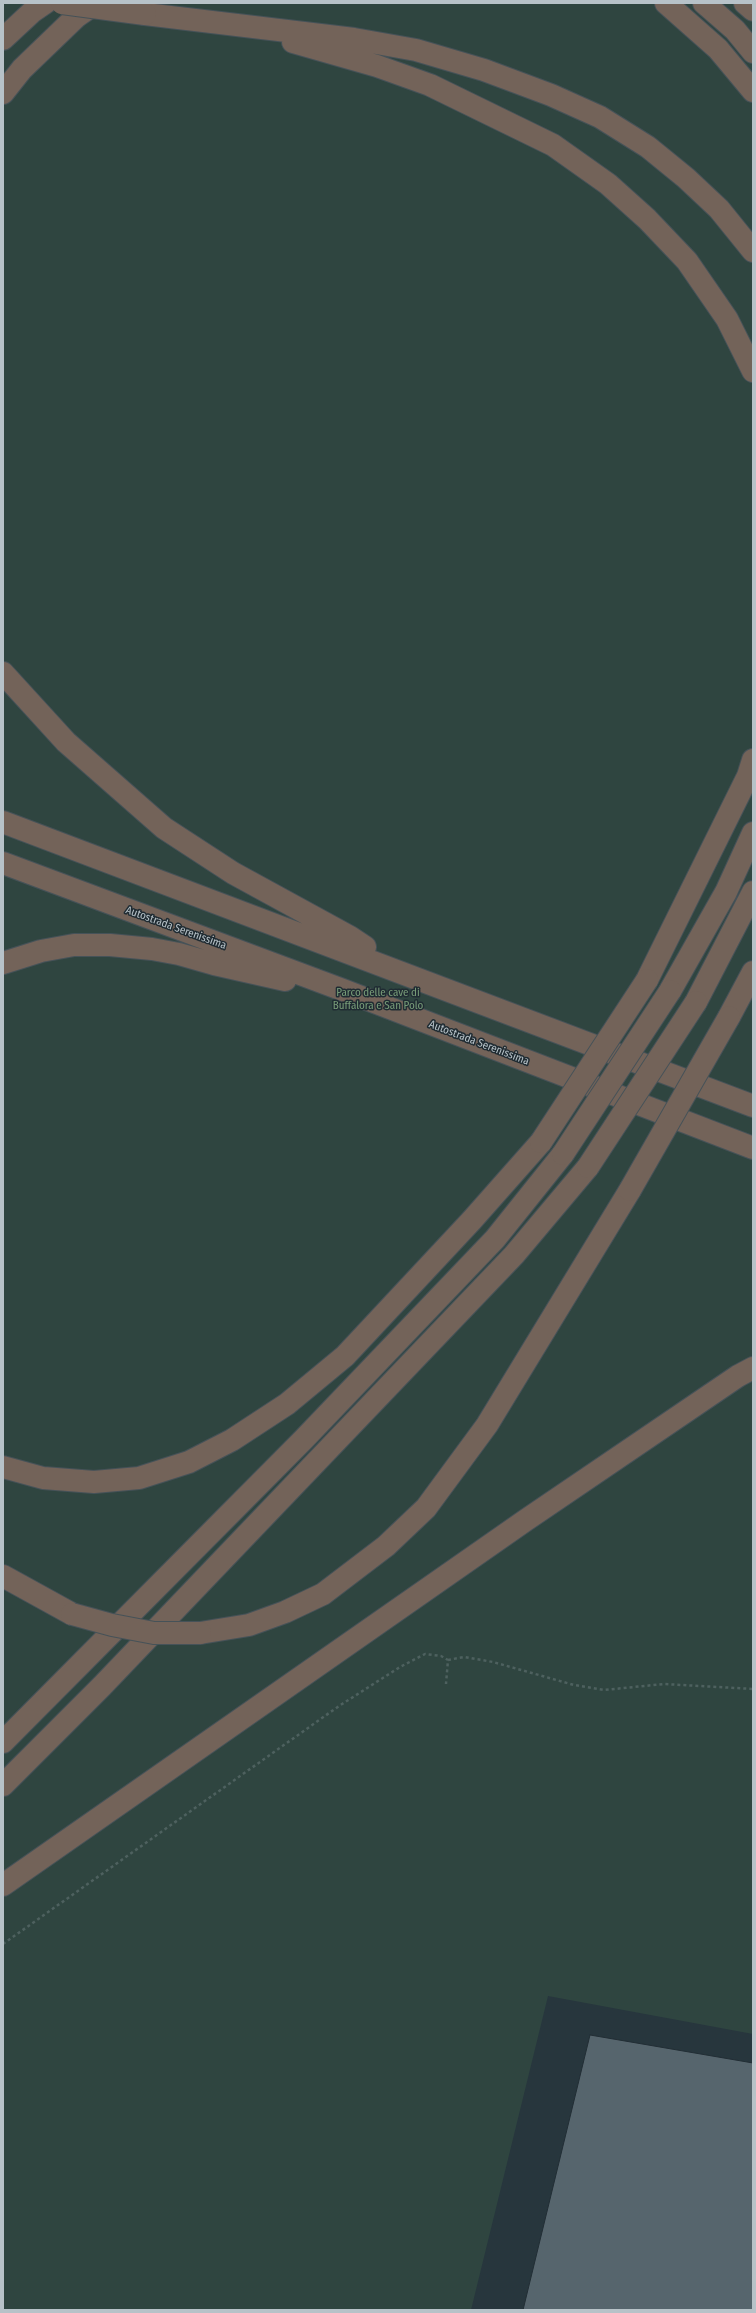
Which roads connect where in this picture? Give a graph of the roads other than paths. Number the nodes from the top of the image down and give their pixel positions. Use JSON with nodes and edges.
{"nodes":[{"id":1,"x":45,"y":3,"type":"edge"},
{"id":2,"x":62,"y":3,"type":"edge"},
{"id":3,"x":96,"y":3,"type":"edge"},
{"id":4,"x":666,"y":3,"type":"edge"},
{"id":5,"x":704,"y":3,"type":"edge"},
{"id":6,"x":746,"y":3,"type":"edge"},
{"id":7,"x":753,"y":10,"type":"edge"},
{"id":8,"x":234,"y":25,"type":"junction"},
{"id":9,"x":3,"y":39,"type":"edge"},
{"id":10,"x":753,"y":52,"type":"edge"},
{"id":11,"x":753,"y":91,"type":"edge"},
{"id":12,"x":3,"y":93,"type":"edge"},
{"id":13,"x":753,"y":251,"type":"edge"},
{"id":14,"x":753,"y":371,"type":"edge"},
{"id":15,"x":3,"y":673,"type":"edge"},
{"id":16,"x":753,"y":760,"type":"edge"},
{"id":17,"x":3,"y":822,"type":"edge"},
{"id":18,"x":753,"y":834,"type":"edge"},
{"id":19,"x":3,"y":864,"type":"edge"},
{"id":20,"x":753,"y":892,"type":"edge"},
{"id":21,"x":3,"y":963,"type":"edge"},
{"id":22,"x":397,"y":970,"type":"junction"},
{"id":23,"x":753,"y":972,"type":"edge"},
{"id":24,"x":343,"y":990,"type":"junction"},
{"id":25,"x":753,"y":1106,"type":"edge"},
{"id":26,"x":753,"y":1148,"type":"edge"},
{"id":27,"x":753,"y":1368,"type":"edge"},
{"id":28,"x":3,"y":1467,"type":"edge"},
{"id":29,"x":3,"y":1576,"type":"edge"},
{"id":30,"x":3,"y":1742,"type":"edge"},
{"id":31,"x":3,"y":1785,"type":"edge"},
{"id":32,"x":3,"y":1885,"type":"edge"}],
"edges":[{"from":1,"to":9,"type":"highway"},
{"from":2,"to":8,"type":"highway","bridge":true},
{"from":3,"to":12,"type":"highway"},
{"from":4,"to":11,"type":"highway"},
{"from":5,"to":10,"type":"highway"},
{"from":6,"to":7,"type":"highway"},
{"from":8,"to":13,"type":"highway"},
{"from":8,"to":14,"type":"highway"},
{"from":15,"to":22,"type":"highway"},
{"from":16,"to":28,"type":"highway","bridge":true},
{"from":17,"to":22,"type":"highway"},
{"from":18,"to":30,"type":"highway","bridge":true},
{"from":19,"to":24,"type":"highway","name":"Autostrada Serenissima"},
{"from":20,"to":31,"type":"highway","bridge":true},
{"from":21,"to":24,"type":"highway"},
{"from":22,"to":25,"type":"highway"},
{"from":23,"to":29,"type":"highway","bridge":true},
{"from":24,"to":26,"type":"highway","name":"Autostrada Serenissima"},
{"from":27,"to":32,"type":"highway"}]}
